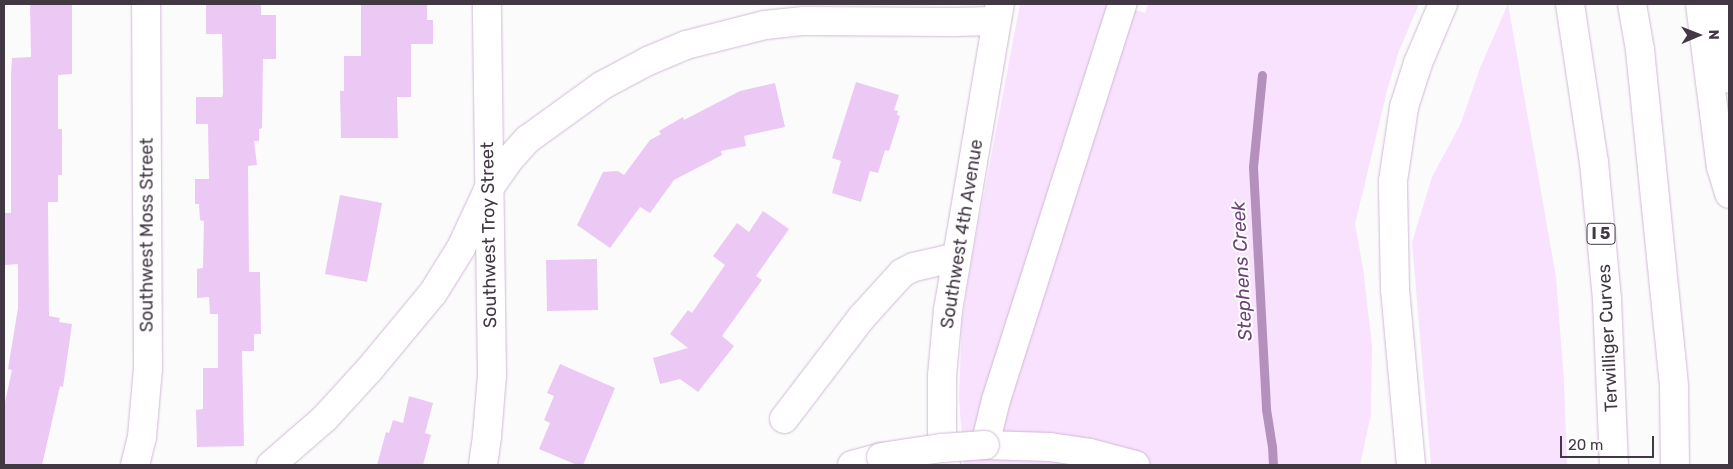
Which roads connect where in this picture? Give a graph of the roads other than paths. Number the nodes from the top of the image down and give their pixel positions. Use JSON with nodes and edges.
{"nodes":[{"id":1,"x":146,"y":4,"type":"edge"},
{"id":2,"x":487,"y":4,"type":"edge"},
{"id":3,"x":1443,"y":4,"type":"edge"},
{"id":4,"x":1570,"y":4,"type":"edge"},
{"id":5,"x":1632,"y":4,"type":"edge"},
{"id":6,"x":1700,"y":4,"type":"edge"},
{"id":7,"x":1728,"y":4,"type":"edge"},
{"id":8,"x":1121,"y":5,"type":"edge"},
{"id":9,"x":998,"y":12,"type":"edge"},
{"id":10,"x":1729,"y":79,"type":"edge"},
{"id":11,"x":488,"y":190,"type":"junction"},
{"id":12,"x":1729,"y":194,"type":"edge"},
{"id":13,"x":957,"y":257,"type":"junction"},
{"id":14,"x":784,"y":419,"type":"dead end"},
{"id":15,"x":985,"y":445,"type":"junction"},
{"id":16,"x":135,"y":465,"type":"edge"},
{"id":17,"x":271,"y":465,"type":"edge"},
{"id":18,"x":483,"y":465,"type":"edge"},
{"id":19,"x":852,"y":465,"type":"edge"},
{"id":20,"x":946,"y":465,"type":"edge"},
{"id":21,"x":1135,"y":465,"type":"edge"},
{"id":22,"x":1411,"y":465,"type":"edge"},
{"id":23,"x":1614,"y":465,"type":"edge"},
{"id":24,"x":1675,"y":465,"type":"edge"}],
"edges":[{"from":1,"to":16,"type":"main road","name":"Southwest Moss Street"},
{"from":2,"to":11,"type":"main road","name":"Southwest Troy Street"},
{"from":3,"to":22,"type":"main road"},
{"from":4,"to":23,"type":"main road","name":"Terwilliger Curves","number":"I 5"},
{"from":5,"to":24,"type":"main road"},
{"from":6,"to":12,"type":"main road"},
{"from":7,"to":10,"type":"main road"},
{"from":8,"to":15,"type":"main road"},
{"from":9,"to":11,"type":"main road"},
{"from":9,"to":13,"type":"main road","name":"Southwest 4th Avenue"},
{"from":11,"to":17,"type":"main road"},
{"from":11,"to":18,"type":"main road","name":"Southwest Troy Street"},
{"from":13,"to":14,"type":"main road"},
{"from":13,"to":20,"type":"main road","name":"Southwest 4th Avenue"},
{"from":15,"to":19,"type":"main road","bridge":true},
{"from":15,"to":21,"type":"main road"}]}
